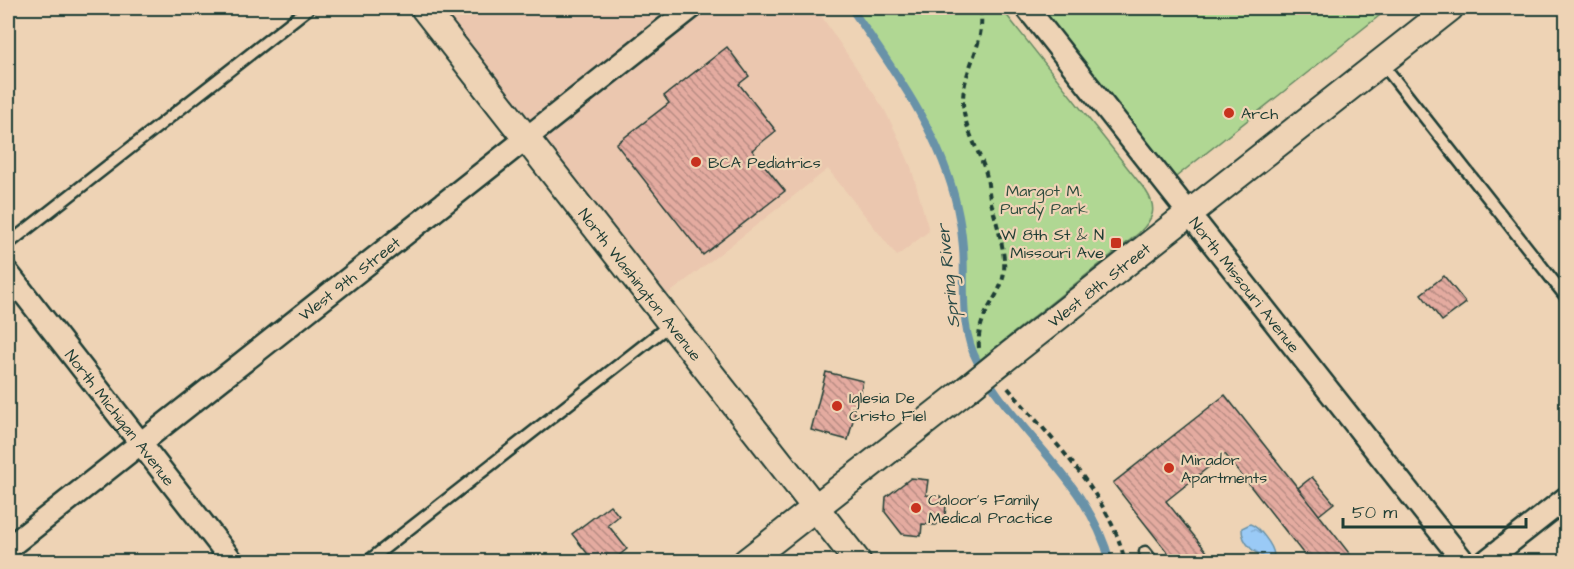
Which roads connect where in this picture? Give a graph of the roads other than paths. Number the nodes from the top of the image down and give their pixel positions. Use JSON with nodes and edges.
{"nodes":[{"id":1,"x":309,"y":8,"type":"edge"},
{"id":2,"x":424,"y":8,"type":"edge"},
{"id":3,"x":691,"y":8,"type":"edge"},
{"id":4,"x":1027,"y":8,"type":"edge"},
{"id":5,"x":1450,"y":8,"type":"edge"},
{"id":6,"x":1382,"y":62,"type":"junction"},
{"id":7,"x":527,"y":137,"type":"junction"},
{"id":8,"x":1191,"y":214,"type":"junction"},
{"id":9,"x":8,"y":244,"type":"edge"},
{"id":10,"x":8,"y":273,"type":"edge"},
{"id":11,"x":1566,"y":297,"type":"edge"},
{"id":12,"x":672,"y":322,"type":"junction"},
{"id":13,"x":142,"y":443,"type":"junction"},
{"id":14,"x":1566,"y":498,"type":"edge"},
{"id":15,"x":815,"y":507,"type":"junction"},
{"id":16,"x":8,"y":548,"type":"edge"},
{"id":17,"x":1145,"y":552,"type":"dead end"},
{"id":18,"x":233,"y":561,"type":"edge"},
{"id":19,"x":367,"y":561,"type":"edge"},
{"id":20,"x":746,"y":561,"type":"edge"},
{"id":21,"x":858,"y":561,"type":"edge"},
{"id":22,"x":1153,"y":561,"type":"edge"},
{"id":23,"x":1464,"y":561,"type":"edge"},
{"id":24,"x":1485,"y":561,"type":"edge"}],
"edges":[{"from":1,"to":9,"type":"lane"},
{"from":2,"to":7,"type":"street","name":"North Washington Avenue"},
{"from":3,"to":7,"type":"street","name":"West 9th Street"},
{"from":4,"to":8,"type":"street","name":"North Missouri Avenue"},
{"from":5,"to":6,"type":"street","name":"West 8th Street"},
{"from":6,"to":8,"type":"street","name":"West 8th Street"},
{"from":6,"to":11,"type":"lane"},
{"from":7,"to":12,"type":"street","name":"North Washington Avenue"},
{"from":7,"to":13,"type":"street","name":"West 9th Street"},
{"from":8,"to":15,"type":"street","name":"West 8th Street","bridge":true},
{"from":8,"to":23,"type":"street","name":"North Missouri Avenue"},
{"from":10,"to":13,"type":"street","name":"North Michigan Avenue"},
{"from":12,"to":15,"type":"street","name":"North Washington Avenue"},
{"from":12,"to":19,"type":"lane"},
{"from":13,"to":16,"type":"street","name":"West 9th Street"},
{"from":13,"to":18,"type":"street","name":"North Michigan Avenue"},
{"from":14,"to":24,"type":"street"},
{"from":15,"to":20,"type":"street","name":"West 8th Street"},
{"from":15,"to":21,"type":"street","name":"North Washington Avenue"},
{"from":17,"to":22,"type":"lane"}]}
